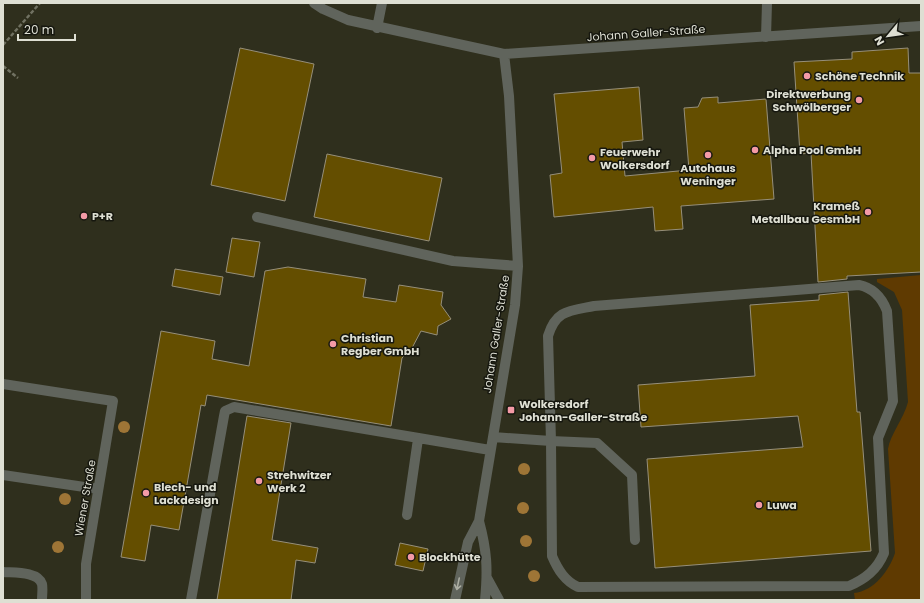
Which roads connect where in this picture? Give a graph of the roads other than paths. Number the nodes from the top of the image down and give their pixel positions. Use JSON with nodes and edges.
{"nodes":[{"id":1,"x":314,"y":3,"type":"edge"},
{"id":2,"x":382,"y":3,"type":"edge"},
{"id":3,"x":766,"y":3,"type":"edge"},
{"id":4,"x":921,"y":26,"type":"edge"},
{"id":5,"x":378,"y":28,"type":"junction"},
{"id":6,"x":766,"y":37,"type":"junction"},
{"id":7,"x":504,"y":54,"type":"junction"},
{"id":8,"x":257,"y":217,"type":"dead end"},
{"id":9,"x":518,"y":266,"type":"junction"},
{"id":10,"x":3,"y":384,"type":"edge"},
{"id":11,"x":492,"y":437,"type":"junction"},
{"id":12,"x":418,"y":439,"type":"junction"},
{"id":13,"x":551,"y":441,"type":"junction"},
{"id":14,"x":490,"y":450,"type":"junction"},
{"id":15,"x":3,"y":475,"type":"edge"},
{"id":16,"x":98,"y":489,"type":"junction"},
{"id":17,"x":407,"y":515,"type":"dead end"},
{"id":18,"x":479,"y":521,"type":"junction"},
{"id":19,"x":635,"y":540,"type":"dead end"},
{"id":20,"x":3,"y":572,"type":"edge"},
{"id":21,"x":487,"y":578,"type":"junction"},
{"id":22,"x":42,"y":600,"type":"edge"},
{"id":23,"x":86,"y":600,"type":"edge"},
{"id":24,"x":191,"y":600,"type":"edge"},
{"id":25,"x":455,"y":600,"type":"edge"},
{"id":26,"x":484,"y":600,"type":"edge"},
{"id":27,"x":499,"y":600,"type":"edge"}],
"edges":[{"from":1,"to":5,"type":"street","name":"Johann Galler-Straße"},
{"from":2,"to":5,"type":"street"},
{"from":3,"to":6,"type":"street"},
{"from":4,"to":6,"type":"street","name":"Johann Galler-Straße"},
{"from":5,"to":7,"type":"street","name":"Johann Galler-Straße"},
{"from":6,"to":7,"type":"street","name":"Johann Galler-Straße"},
{"from":7,"to":9,"type":"street","name":"Johann Galler-Straße"},
{"from":8,"to":9,"type":"street"},
{"from":9,"to":11,"type":"street","name":"Johann Galler-Straße"},
{"from":10,"to":16,"type":"street","name":"Wiener Straße"},
{"from":11,"to":13,"type":"street"},
{"from":11,"to":14,"type":"street","name":"Johann Galler-Straße"},
{"from":12,"to":14,"type":"street"},
{"from":12,"to":17,"type":"street"},
{"from":12,"to":24,"type":"street"},
{"from":13,"to":13,"type":"street"},
{"from":13,"to":19,"type":"street"},
{"from":14,"to":18,"type":"street","name":"Johann Galler-Straße"},
{"from":15,"to":16,"type":"street"},
{"from":16,"to":23,"type":"street","name":"Wiener Straße"},
{"from":18,"to":21,"type":"street","name":"Johann Galler-Straße"},
{"from":18,"to":25,"type":"street","name":"Johann Galler-Straße","one_way":true},
{"from":20,"to":22,"type":"street"},
{"from":21,"to":26,"type":"street","name":"Johann Galler-Straße"},
{"from":21,"to":27,"type":"street","name":"Johann Galler-Straße"}]}
